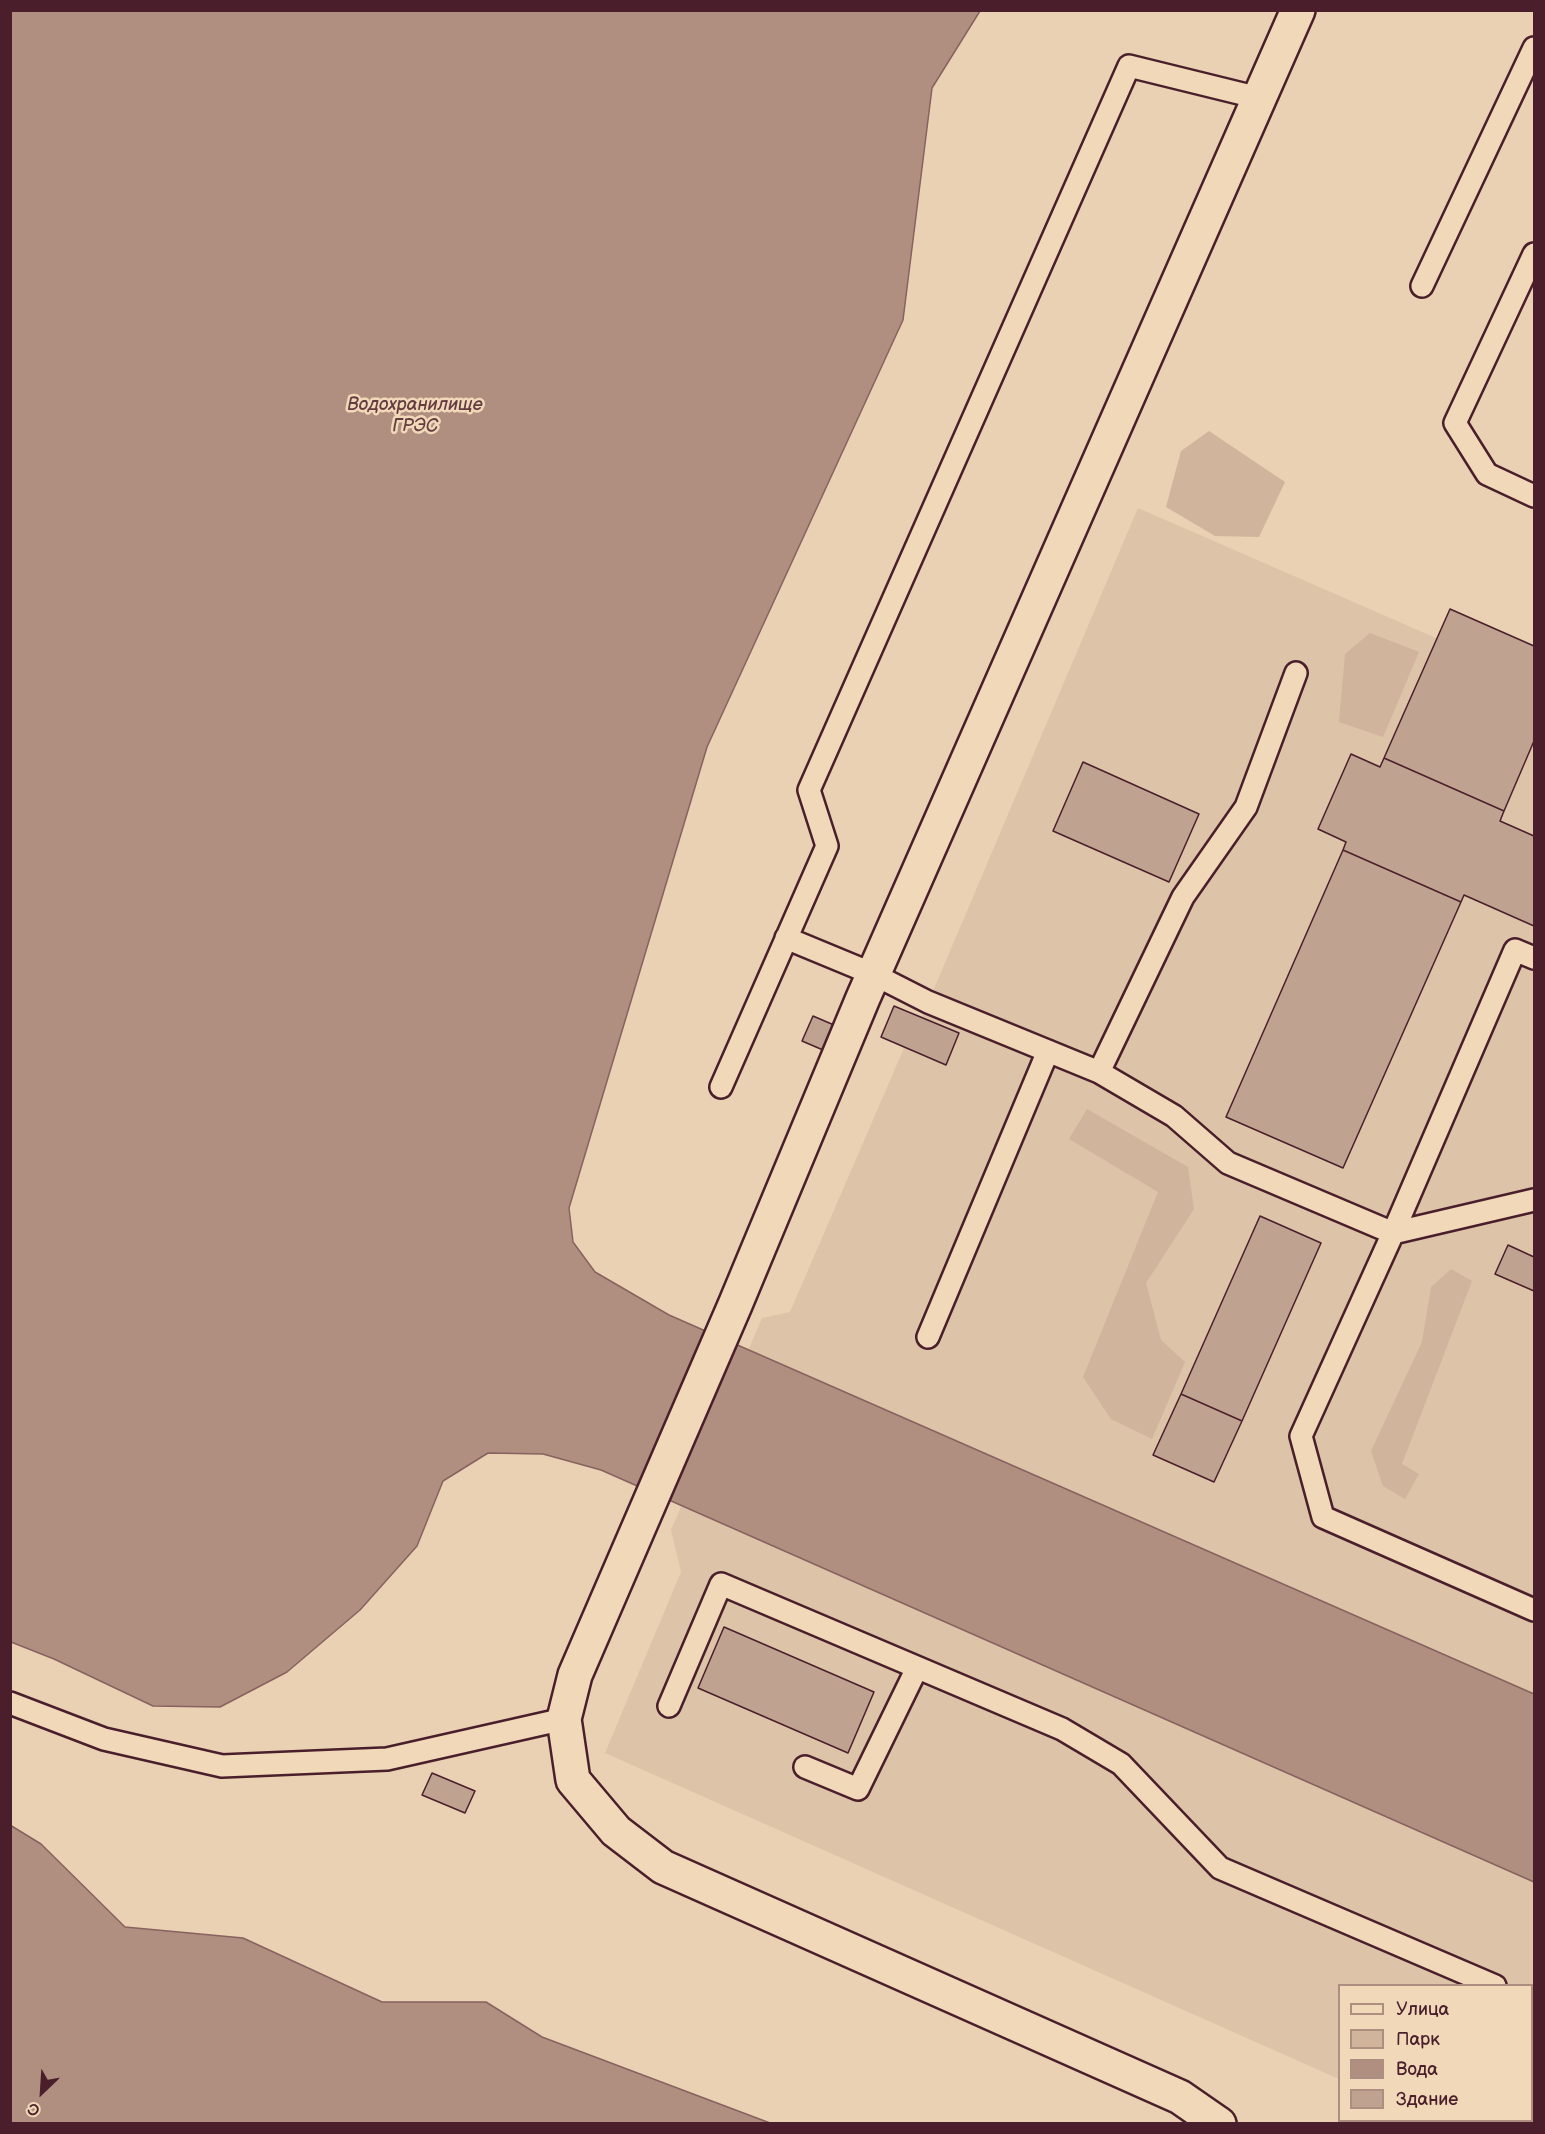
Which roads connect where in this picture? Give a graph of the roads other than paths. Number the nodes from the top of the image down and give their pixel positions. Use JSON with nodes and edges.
{"nodes":[{"id":1,"x":1298,"y":10,"type":"edge"},
{"id":2,"x":1534,"y":48,"type":"edge"},
{"id":3,"x":1259,"y":98,"type":"junction"},
{"id":4,"x":1534,"y":254,"type":"edge"},
{"id":5,"x":1422,"y":286,"type":"dead end"},
{"id":6,"x":1534,"y":496,"type":"edge"},
{"id":7,"x":1296,"y":673,"type":"dead end"},
{"id":8,"x":786,"y":938,"type":"junction"},
{"id":9,"x":1534,"y":958,"type":"edge"},
{"id":10,"x":873,"y":974,"type":"junction"},
{"id":11,"x":1048,"y":1051,"type":"junction"},
{"id":12,"x":1099,"y":1072,"type":"junction"},
{"id":13,"x":720,"y":1087,"type":"dead end"},
{"id":14,"x":1534,"y":1200,"type":"edge"},
{"id":15,"x":1394,"y":1233,"type":"junction"},
{"id":16,"x":928,"y":1337,"type":"dead end"},
{"id":17,"x":1534,"y":1610,"type":"edge"},
{"id":18,"x":917,"y":1668,"type":"junction"},
{"id":19,"x":10,"y":1703,"type":"edge"},
{"id":20,"x":669,"y":1707,"type":"dead end"},
{"id":21,"x":564,"y":1719,"type":"junction"},
{"id":22,"x":805,"y":1767,"type":"dead end"},
{"id":23,"x":1491,"y":1984,"type":"edge"},
{"id":24,"x":1219,"y":2124,"type":"edge"}],
"edges":[{"from":1,"to":3,"type":"street"},
{"from":2,"to":5,"type":"lane"},
{"from":3,"to":8,"type":"lane"},
{"from":3,"to":10,"type":"street"},
{"from":4,"to":6,"type":"lane"},
{"from":7,"to":12,"type":"lane"},
{"from":8,"to":10,"type":"lane"},
{"from":8,"to":13,"type":"lane"},
{"from":9,"to":15,"type":"lane"},
{"from":10,"to":11,"type":"lane"},
{"from":10,"to":21,"type":"street"},
{"from":11,"to":12,"type":"lane"},
{"from":11,"to":16,"type":"lane"},
{"from":12,"to":15,"type":"lane"},
{"from":14,"to":15,"type":"lane"},
{"from":15,"to":17,"type":"lane"},
{"from":18,"to":20,"type":"lane"},
{"from":18,"to":22,"type":"lane"},
{"from":18,"to":23,"type":"lane"},
{"from":19,"to":21,"type":"lane"},
{"from":21,"to":24,"type":"street"}]}
